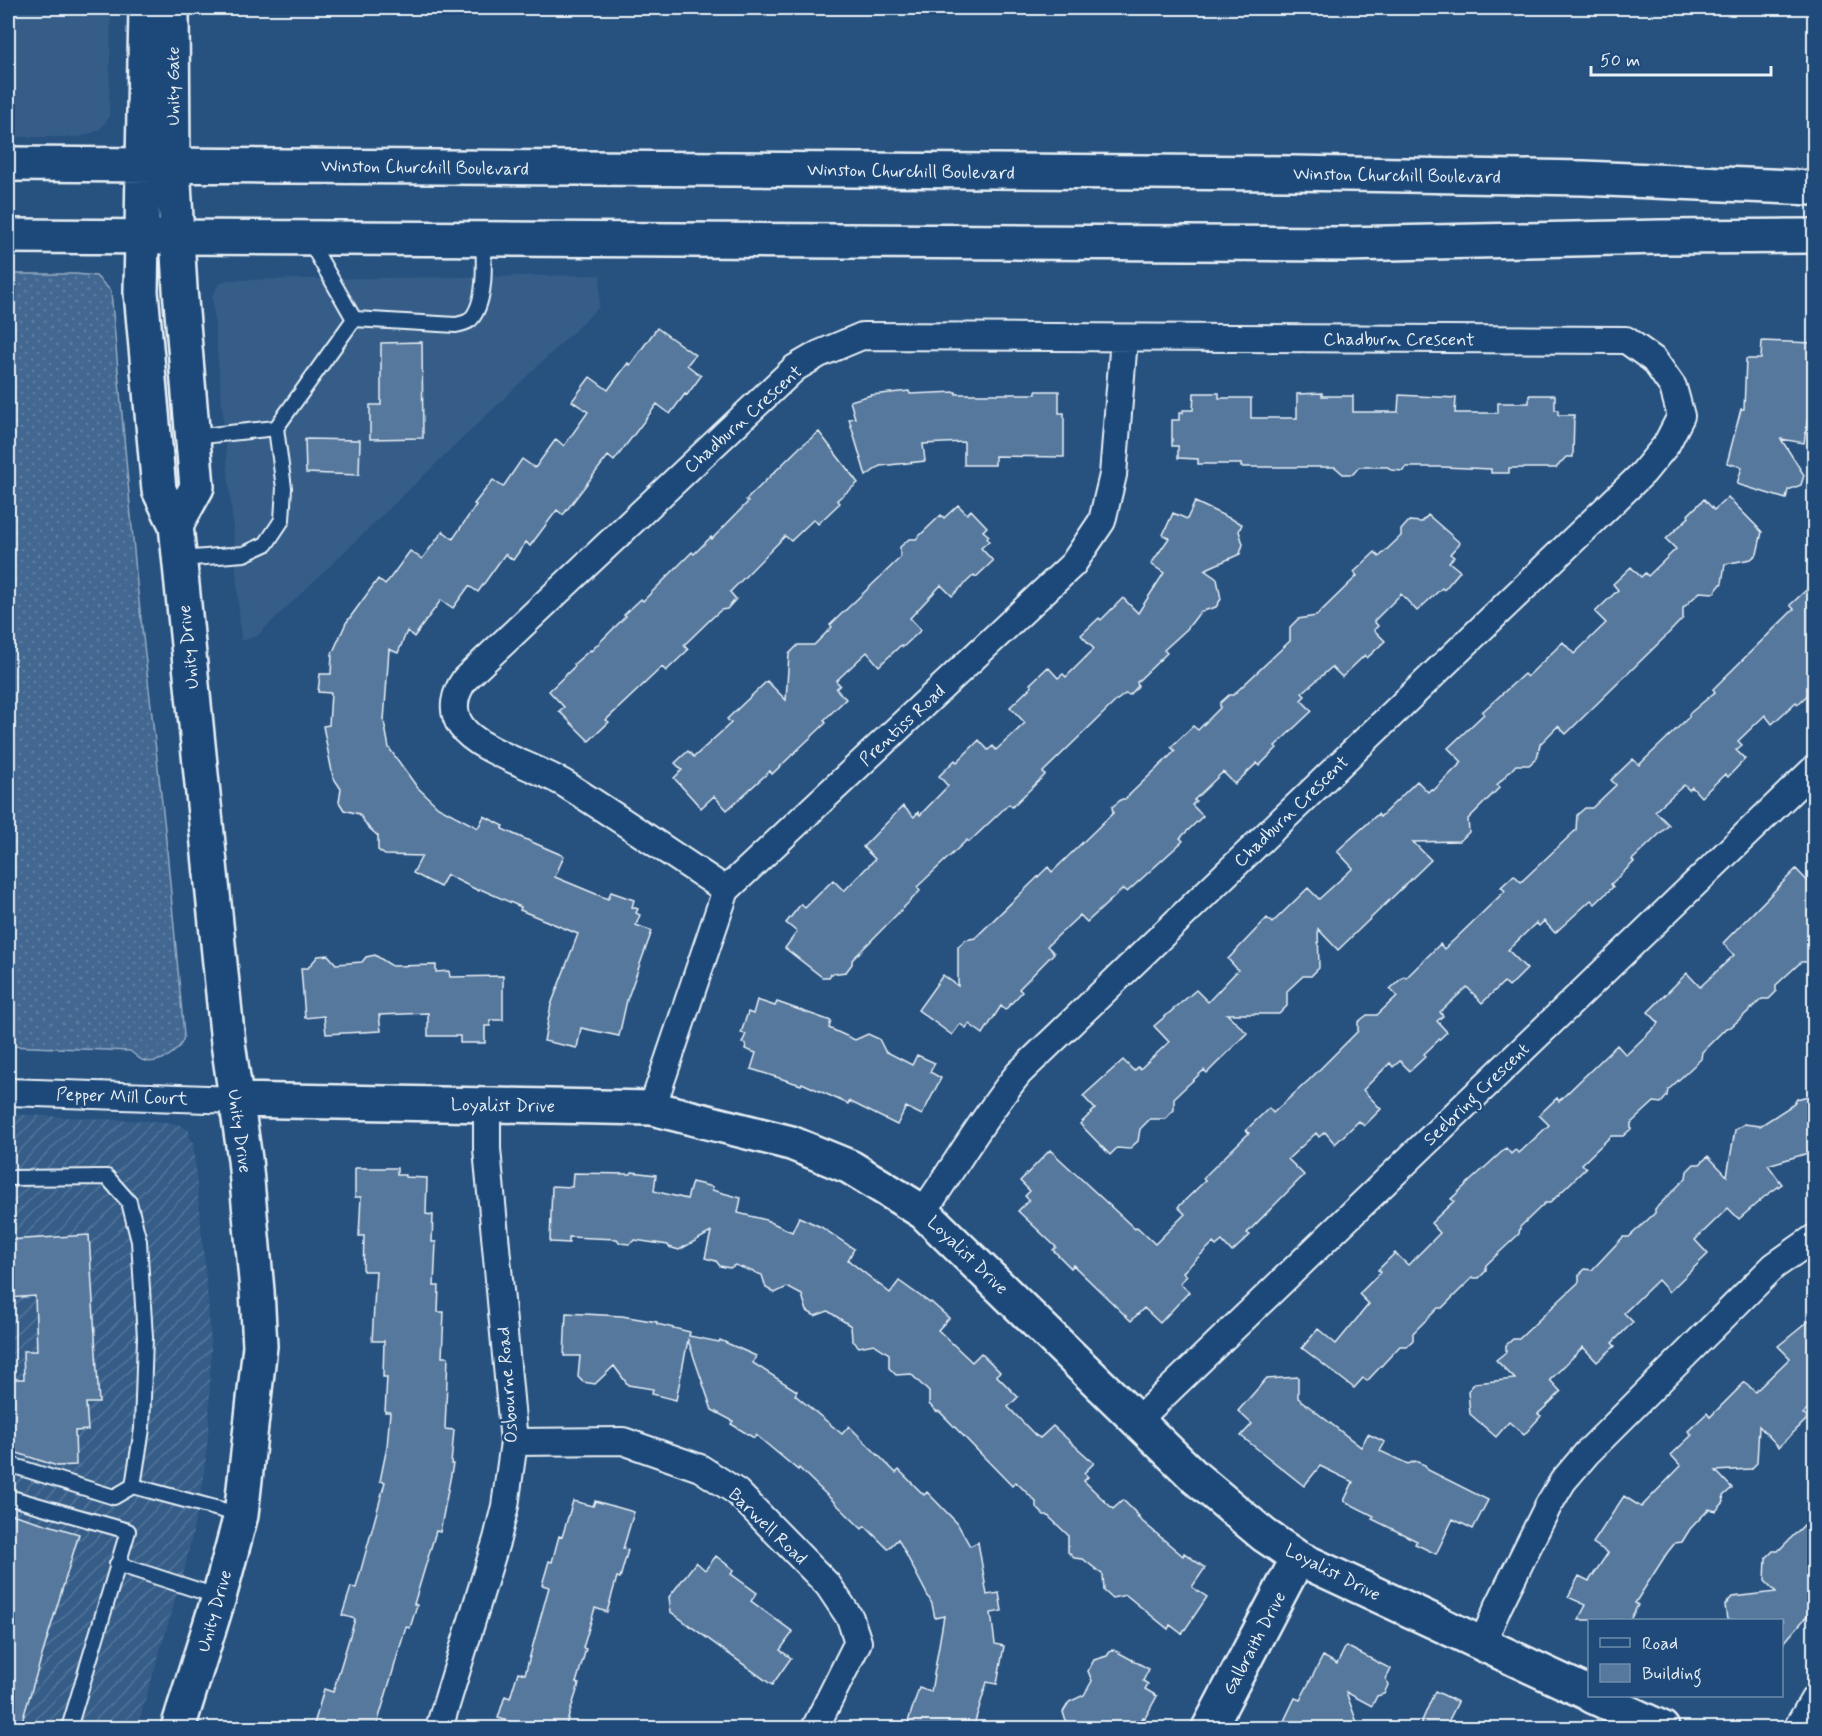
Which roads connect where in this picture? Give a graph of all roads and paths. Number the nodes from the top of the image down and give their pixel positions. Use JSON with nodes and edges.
{"nodes":[{"id":1,"x":146,"y":8,"type":"edge"},
{"id":2,"x":172,"y":8,"type":"edge"},
{"id":3,"x":8,"y":164,"type":"edge"},
{"id":4,"x":158,"y":164,"type":"junction"},
{"id":5,"x":1815,"y":188,"type":"edge"},
{"id":6,"x":8,"y":236,"type":"edge"},
{"id":7,"x":1815,"y":236,"type":"edge"},
{"id":8,"x":142,"y":237,"type":"junction"},
{"id":9,"x":177,"y":237,"type":"junction"},
{"id":10,"x":307,"y":237,"type":"junction"},
{"id":11,"x":483,"y":239,"type":"junction"},
{"id":12,"x":354,"y":319,"type":"junction"},
{"id":13,"x":1124,"y":339,"type":"junction"},
{"id":14,"x":276,"y":428,"type":"junction"},
{"id":15,"x":193,"y":437,"type":"junction"},
{"id":16,"x":176,"y":525,"type":"junction"},
{"id":17,"x":180,"y":559,"type":"junction"},
{"id":18,"x":1815,"y":769,"type":"edge"},
{"id":19,"x":726,"y":890,"type":"junction"},
{"id":20,"x":8,"y":1092,"type":"edge"},
{"id":21,"x":236,"y":1100,"type":"junction"},
{"id":22,"x":487,"y":1104,"type":"junction"},
{"id":23,"x":652,"y":1108,"type":"junction"},
{"id":24,"x":8,"y":1178,"type":"edge"},
{"id":25,"x":923,"y":1212,"type":"junction"},
{"id":26,"x":1815,"y":1238,"type":"edge"},
{"id":27,"x":1138,"y":1420,"type":"junction"},
{"id":28,"x":514,"y":1442,"type":"junction"},
{"id":29,"x":8,"y":1464,"type":"edge"},
{"id":30,"x":133,"y":1486,"type":"junction"},
{"id":31,"x":8,"y":1497,"type":"edge"},
{"id":32,"x":241,"y":1515,"type":"junction"},
{"id":33,"x":1298,"y":1558,"type":"junction"},
{"id":34,"x":117,"y":1564,"type":"junction"},
{"id":35,"x":219,"y":1597,"type":"junction"},
{"id":36,"x":1482,"y":1644,"type":"junction"},
{"id":37,"x":1588,"y":1694,"type":"edge"},
{"id":38,"x":1595,"y":1697,"type":"edge"},
{"id":39,"x":1815,"y":1699,"type":"edge"},
{"id":40,"x":69,"y":1728,"type":"edge"},
{"id":41,"x":178,"y":1728,"type":"edge"},
{"id":42,"x":439,"y":1728,"type":"edge"},
{"id":43,"x":815,"y":1728,"type":"edge"},
{"id":44,"x":1209,"y":1728,"type":"edge"},
{"id":45,"x":1662,"y":1728,"type":"edge"},
{"id":46,"x":1797,"y":1728,"type":"edge"}],
"edges":[{"from":1,"to":4,"type":"street","name":"Unity Gate"},
{"from":2,"to":4,"type":"street","name":"Unity Gate"},
{"from":3,"to":4,"type":"street","name":"Winston Churchill Boulevard"},
{"from":4,"to":5,"type":"street","name":"Winston Churchill Boulevard"},
{"from":4,"to":8,"type":"street","name":"Unity Drive"},
{"from":4,"to":9,"type":"street"},
{"from":6,"to":8,"type":"street"},
{"from":7,"to":11,"type":"street"},
{"from":8,"to":9,"type":"street"},
{"from":8,"to":16,"type":"street","name":"Unity Drive"},
{"from":9,"to":10,"type":"street"},
{"from":9,"to":15,"type":"street"},
{"from":10,"to":11,"type":"street"},
{"from":10,"to":12,"type":"lane"},
{"from":11,"to":12,"type":"lane"},
{"from":12,"to":14,"type":"lane"},
{"from":13,"to":19,"type":"street","name":"Prentiss Road"},
{"from":13,"to":19,"type":"street","name":"Chadburn Crescent"},
{"from":13,"to":25,"type":"street","name":"Chadburn Crescent"},
{"from":14,"to":15,"type":"lane"},
{"from":14,"to":17,"type":"lane"},
{"from":15,"to":16,"type":"street"},
{"from":16,"to":17,"type":"street","name":"Unity Drive"},
{"from":17,"to":21,"type":"street","name":"Unity Drive"},
{"from":18,"to":27,"type":"street","name":"Seebring Crescent"},
{"from":19,"to":23,"type":"street","name":"Prentiss Road"},
{"from":20,"to":21,"type":"street","name":"Pepper Mill Court"},
{"from":21,"to":22,"type":"street","name":"Loyalist Drive"},
{"from":21,"to":32,"type":"street","name":"Unity Drive"},
{"from":22,"to":23,"type":"street","name":"Loyalist Drive"},
{"from":22,"to":28,"type":"street","name":"Osbourne Road"},
{"from":23,"to":25,"type":"street","name":"Loyalist Drive"},
{"from":24,"to":30,"type":"lane"},
{"from":25,"to":27,"type":"street","name":"Loyalist Drive"},
{"from":26,"to":36,"type":"street"},
{"from":27,"to":33,"type":"street","name":"Loyalist Drive"},
{"from":28,"to":42,"type":"street","name":"Osbourne Road"},
{"from":28,"to":43,"type":"street","name":"Barwell Road"},
{"from":29,"to":30,"type":"lane"},
{"from":30,"to":32,"type":"lane"},
{"from":31,"to":34,"type":"lane"},
{"from":32,"to":35,"type":"street","name":"Unity Drive"},
{"from":33,"to":36,"type":"street","name":"Loyalist Drive"},
{"from":33,"to":44,"type":"street","name":"Galbraith Drive"},
{"from":34,"to":35,"type":"lane"},
{"from":34,"to":40,"type":"lane"},
{"from":35,"to":41,"type":"street","name":"Unity Drive"},
{"from":36,"to":37,"type":"street","name":"Loyalist Drive"},
{"from":38,"to":45,"type":"street","name":"Loyalist Drive"},
{"from":39,"to":46,"type":"street"}]}
